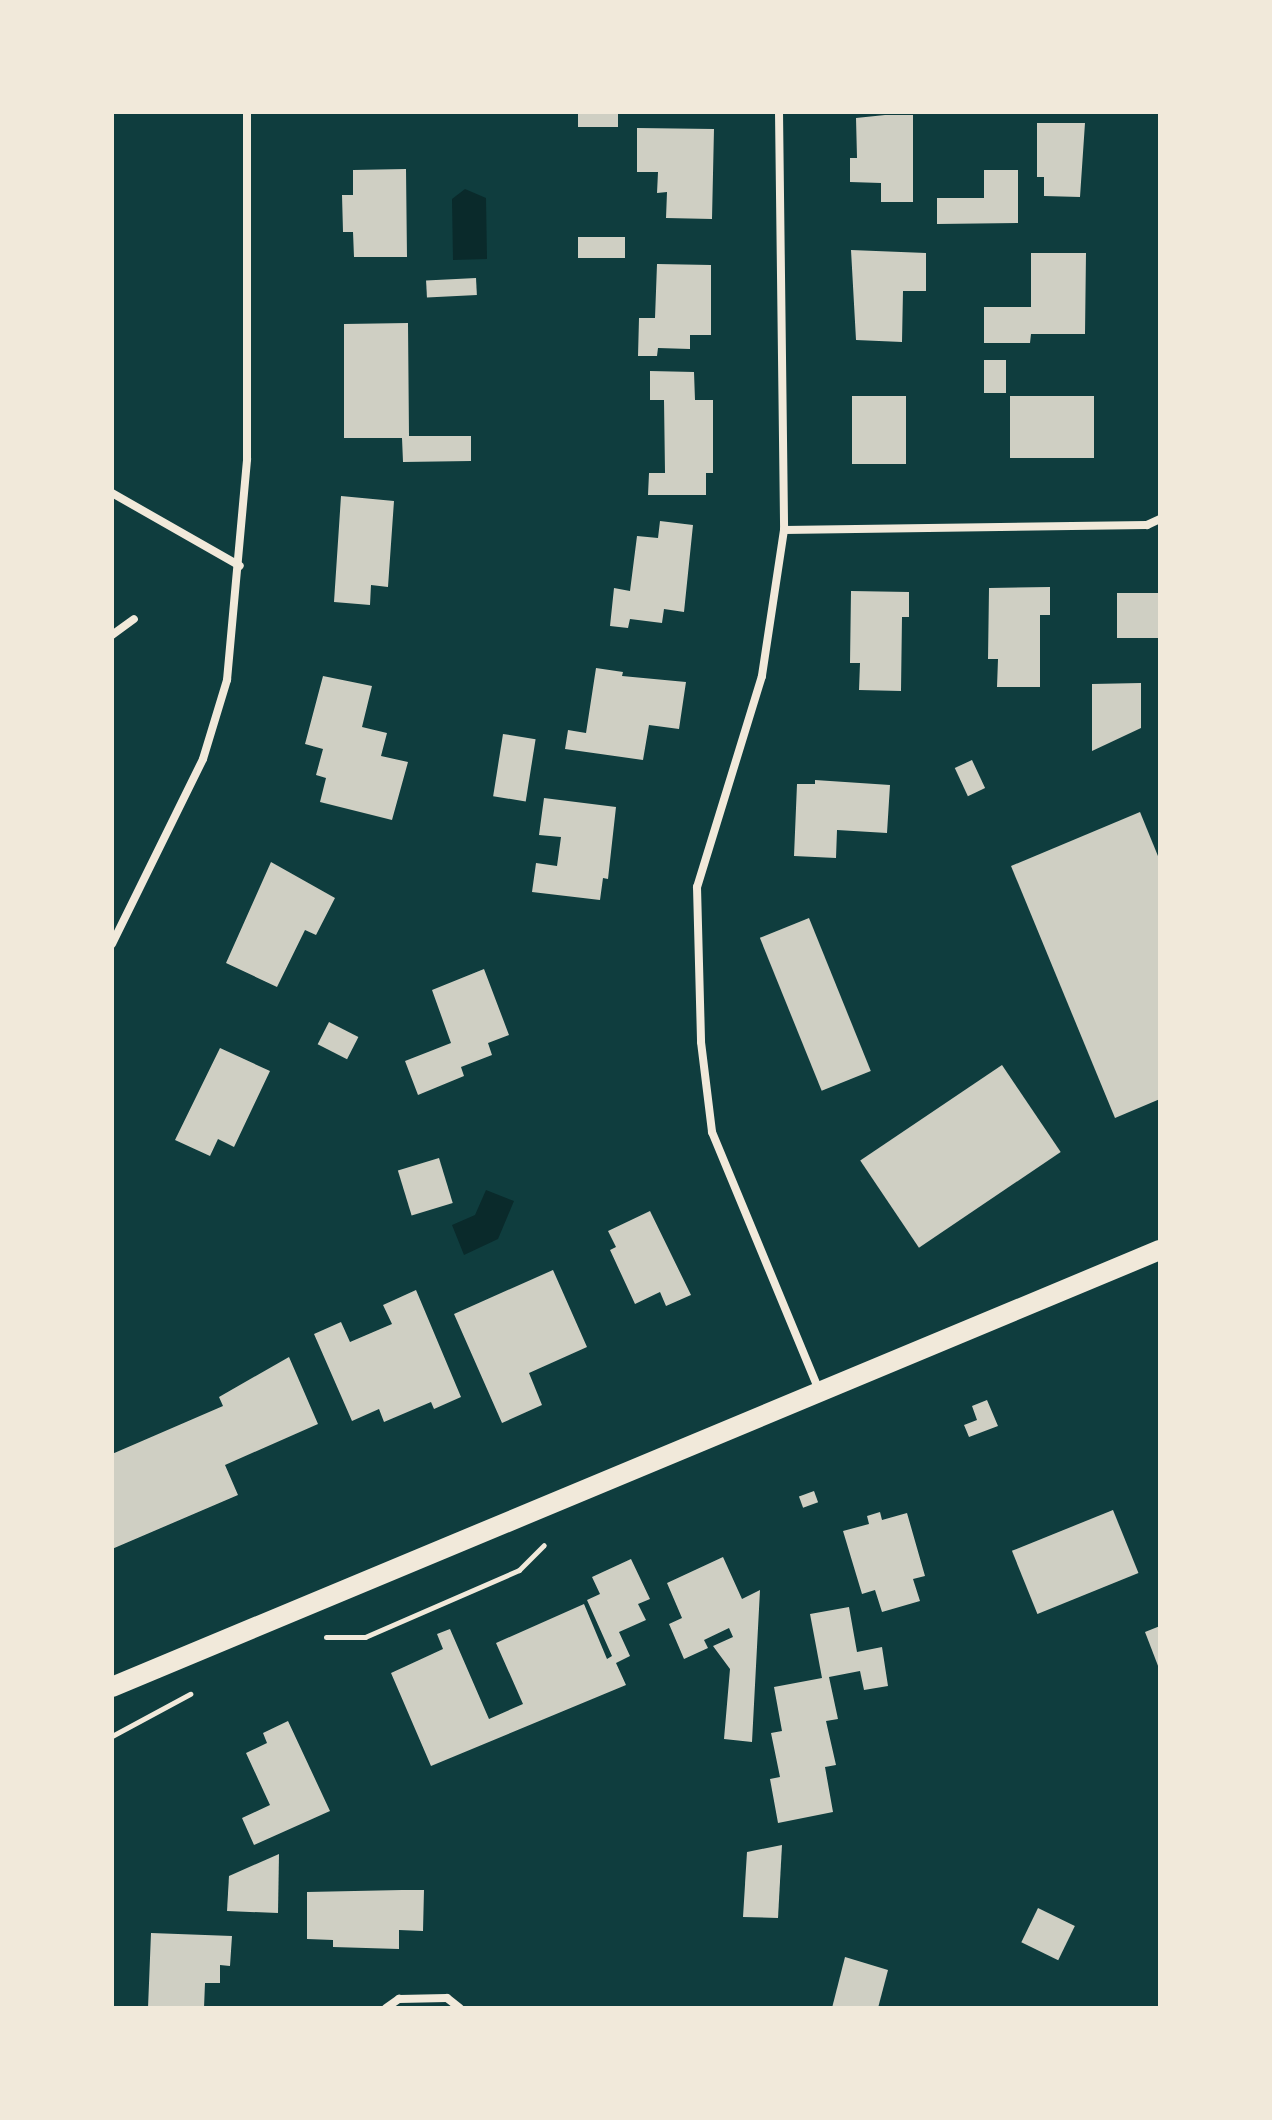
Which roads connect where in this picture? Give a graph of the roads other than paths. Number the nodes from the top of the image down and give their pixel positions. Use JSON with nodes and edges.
{"nodes":[{"id":1,"x":247,"y":112,"type":"edge"},
{"id":2,"x":779,"y":112,"type":"edge"},
{"id":3,"x":112,"y":493,"type":"edge"},
{"id":4,"x":1160,"y":519,"type":"edge"},
{"id":5,"x":784,"y":530,"type":"junction"},
{"id":6,"x":240,"y":566,"type":"junction"},
{"id":7,"x":134,"y":619,"type":"dead end"},
{"id":8,"x":112,"y":635,"type":"edge"},
{"id":9,"x":112,"y":944,"type":"edge"},
{"id":10,"x":1160,"y":1250,"type":"edge"},
{"id":11,"x":820,"y":1391,"type":"junction"},
{"id":12,"x":112,"y":1687,"type":"edge"},
{"id":13,"x":386,"y":2008,"type":"edge"},
{"id":14,"x":460,"y":2008,"type":"edge"}],
"edges":[{"from":1,"to":6,"type":"street"},
{"from":2,"to":5,"type":"street"},
{"from":3,"to":6,"type":"street"},
{"from":4,"to":5,"type":"street"},
{"from":5,"to":11,"type":"street"},
{"from":6,"to":9,"type":"street"},
{"from":7,"to":8,"type":"street"},
{"from":10,"to":11,"type":"main road"},
{"from":11,"to":12,"type":"main road"},
{"from":13,"to":14,"type":"street"}]}
